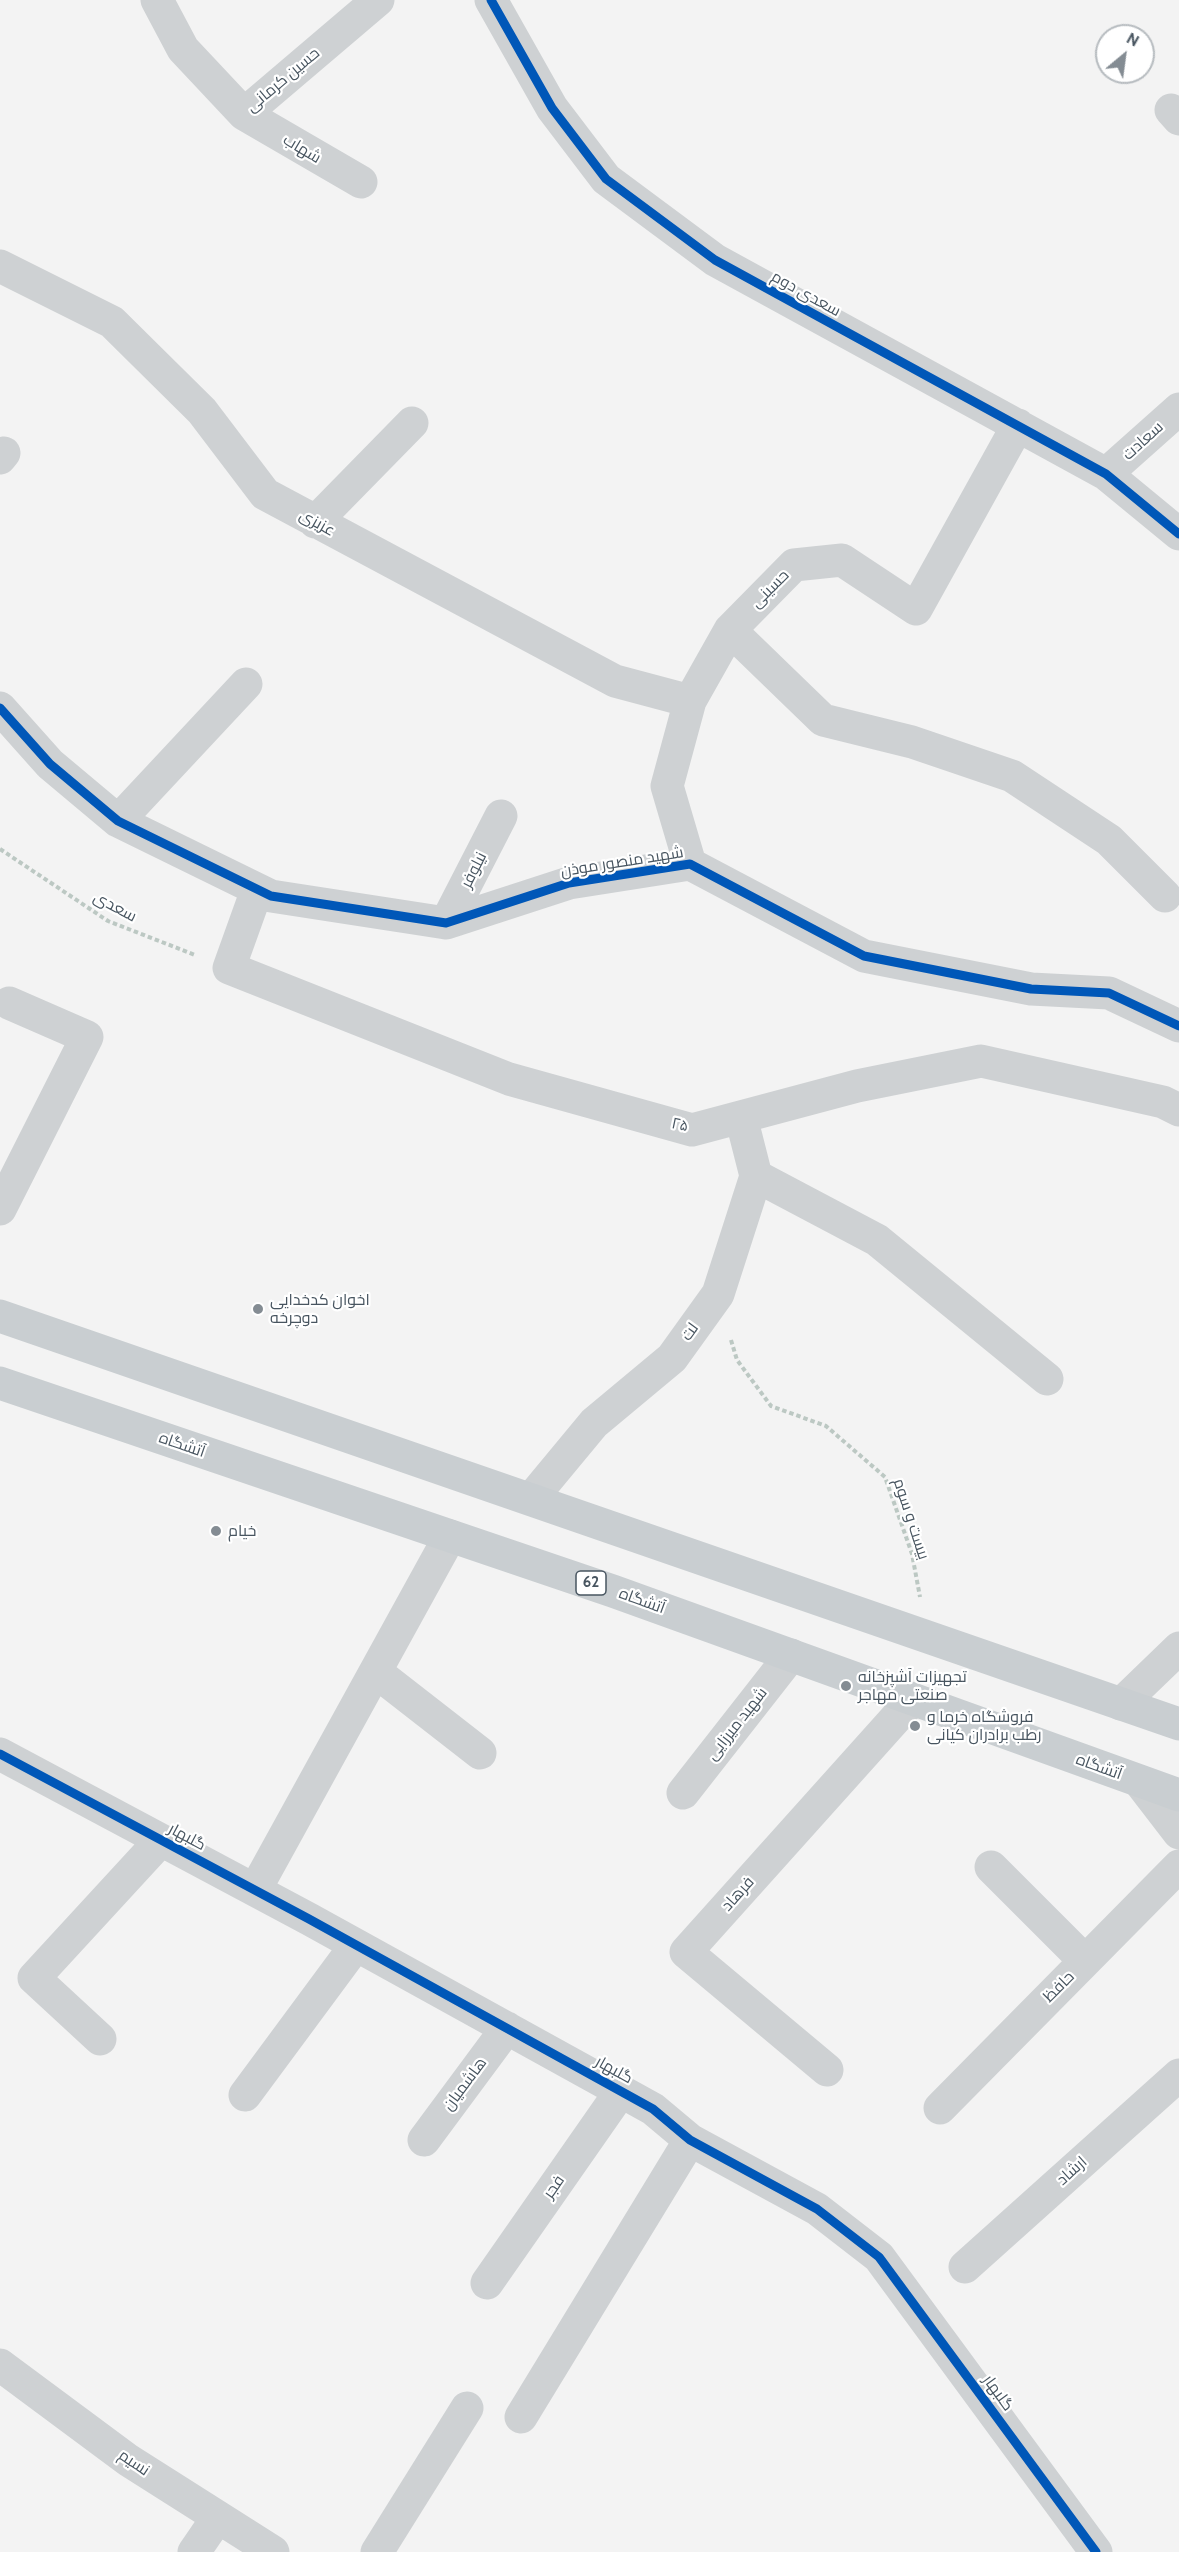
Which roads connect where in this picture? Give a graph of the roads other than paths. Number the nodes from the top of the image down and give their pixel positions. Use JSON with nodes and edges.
{"nodes":[{"id":1,"x":157,"y":0,"type":"edge"},
{"id":2,"x":378,"y":0,"type":"edge"},
{"id":3,"x":491,"y":0,"type":"edge"},
{"id":4,"x":244,"y":114,"type":"junction"},
{"id":5,"x":361,"y":182,"type":"dead end"},
{"id":6,"x":0,"y":266,"type":"edge"},
{"id":7,"x":1179,"y":409,"type":"edge"},
{"id":8,"x":412,"y":423,"type":"dead end"},
{"id":9,"x":1018,"y":425,"type":"junction"},
{"id":10,"x":1106,"y":474,"type":"junction"},
{"id":11,"x":315,"y":522,"type":"junction"},
{"id":12,"x":1179,"y":534,"type":"edge"},
{"id":13,"x":730,"y":630,"type":"junction"},
{"id":14,"x":246,"y":684,"type":"dead end"},
{"id":15,"x":690,"y":701,"type":"junction"},
{"id":16,"x":0,"y":708,"type":"edge"},
{"id":17,"x":501,"y":816,"type":"dead end"},
{"id":18,"x":118,"y":821,"type":"junction"},
{"id":19,"x":690,"y":864,"type":"junction"},
{"id":20,"x":257,"y":890,"type":"junction"},
{"id":21,"x":1165,"y":896,"type":"dead end"},
{"id":22,"x":446,"y":924,"type":"junction"},
{"id":23,"x":9,"y":1003,"type":"dead end"},
{"id":24,"x":1179,"y":1026,"type":"edge"},
{"id":25,"x":1179,"y":1110,"type":"edge"},
{"id":26,"x":741,"y":1117,"type":"junction"},
{"id":27,"x":756,"y":1176,"type":"junction"},
{"id":28,"x":0,"y":1209,"type":"edge"},
{"id":29,"x":0,"y":1316,"type":"edge"},
{"id":30,"x":1047,"y":1379,"type":"dead end"},
{"id":31,"x":0,"y":1383,"type":"edge"},
{"id":32,"x":531,"y":1498,"type":"junction"},
{"id":33,"x":450,"y":1536,"type":"junction"},
{"id":34,"x":1179,"y":1648,"type":"edge"},
{"id":35,"x":791,"y":1655,"type":"junction"},
{"id":36,"x":376,"y":1672,"type":"junction"},
{"id":37,"x":913,"y":1699,"type":"junction"},
{"id":38,"x":1121,"y":1704,"type":"junction"},
{"id":39,"x":1179,"y":1724,"type":"edge"},
{"id":40,"x":480,"y":1753,"type":"dead end"},
{"id":41,"x":0,"y":1754,"type":"edge"},
{"id":42,"x":1138,"y":1781,"type":"junction"},
{"id":43,"x":683,"y":1793,"type":"dead end"},
{"id":44,"x":1179,"y":1795,"type":"edge"},
{"id":45,"x":1179,"y":1833,"type":"edge"},
{"id":46,"x":161,"y":1840,"type":"junction"},
{"id":47,"x":1179,"y":1866,"type":"edge"},
{"id":48,"x":991,"y":1867,"type":"dead end"},
{"id":49,"x":255,"y":1890,"type":"junction"},
{"id":50,"x":356,"y":1944,"type":"junction"},
{"id":51,"x":1085,"y":1961,"type":"junction"},
{"id":52,"x":507,"y":2028,"type":"junction"},
{"id":53,"x":100,"y":2039,"type":"dead end"},
{"id":54,"x":827,"y":2070,"type":"dead end"},
{"id":55,"x":1179,"y":2075,"type":"edge"},
{"id":56,"x":621,"y":2091,"type":"junction"},
{"id":57,"x":245,"y":2095,"type":"dead end"},
{"id":58,"x":940,"y":2108,"type":"dead end"},
{"id":59,"x":424,"y":2140,"type":"dead end"},
{"id":60,"x":690,"y":2140,"type":"junction"},
{"id":61,"x":965,"y":2267,"type":"dead end"},
{"id":62,"x":487,"y":2283,"type":"dead end"},
{"id":63,"x":0,"y":2364,"type":"edge"},
{"id":64,"x":466,"y":2408,"type":"dead end"},
{"id":65,"x":521,"y":2417,"type":"dead end"},
{"id":66,"x":218,"y":2517,"type":"junction"},
{"id":67,"x":194,"y":2552,"type":"edge"},
{"id":68,"x":273,"y":2552,"type":"edge"},
{"id":69,"x":378,"y":2552,"type":"edge"},
{"id":70,"x":1096,"y":2552,"type":"edge"}],
"edges":[{"from":1,"to":4,"type":"street","name":"حسین کرمانی"},
{"from":2,"to":4,"type":"street","name":"حسین کرمانی"},
{"from":3,"to":9,"type":"street","name":"سعدی دوم"},
{"from":4,"to":5,"type":"street","name":"شهاب"},
{"from":6,"to":11,"type":"street","name":"عزیزی"},
{"from":7,"to":10,"type":"street","name":"سعادت"},
{"from":8,"to":11,"type":"street"},
{"from":9,"to":10,"type":"street","name":"سعدی دوم"},
{"from":9,"to":13,"type":"street","name":"حسینی"},
{"from":10,"to":12,"type":"street","name":"سعدی دوم"},
{"from":11,"to":15,"type":"street","name":"عزیزی"},
{"from":13,"to":15,"type":"street","name":"حسینی"},
{"from":13,"to":21,"type":"street"},
{"from":14,"to":18,"type":"street"},
{"from":15,"to":19,"type":"street","name":"حسینی"},
{"from":16,"to":18,"type":"street","name":"شهید منصور موذن"},
{"from":17,"to":22,"type":"street","name":"نیلوفر"},
{"from":18,"to":20,"type":"street","name":"شهید منصور موذن"},
{"from":19,"to":22,"type":"street","name":"شهید منصور موذن"},
{"from":19,"to":24,"type":"street","name":"شهید منصور موذن"},
{"from":20,"to":22,"type":"street","name":"شهید منصور موذن"},
{"from":20,"to":26,"type":"street","name":"۲۵"},
{"from":23,"to":28,"type":"street"},
{"from":25,"to":26,"type":"street","name":"۲۵"},
{"from":26,"to":27,"type":"street"},
{"from":27,"to":30,"type":"street"},
{"from":27,"to":32,"type":"street","name":"لت"},
{"from":29,"to":32,"type":"main road"},
{"from":31,"to":33,"type":"main road","name":"آتشگاه","number":"62"},
{"from":32,"to":38,"type":"main road"},
{"from":33,"to":35,"type":"main road","name":"آتشگاه","number":"62"},
{"from":33,"to":36,"type":"street"},
{"from":34,"to":38,"type":"street"},
{"from":35,"to":37,"type":"main road","name":"آتشگاه","number":"62"},
{"from":35,"to":43,"type":"street","name":"شهید میرزایی"},
{"from":36,"to":40,"type":"street"},
{"from":36,"to":49,"type":"street"},
{"from":37,"to":42,"type":"main road","name":"آتشگاه","number":"62"},
{"from":37,"to":54,"type":"street","name":"فرهاد"},
{"from":38,"to":39,"type":"main road"},
{"from":41,"to":46,"type":"street","name":"گلبهار"},
{"from":42,"to":44,"type":"main road","name":"آتشگاه","number":"62"},
{"from":42,"to":45,"type":"street"},
{"from":46,"to":49,"type":"street","name":"گلبهار"},
{"from":46,"to":53,"type":"street"},
{"from":47,"to":51,"type":"street","name":"حافظ"},
{"from":48,"to":51,"type":"street"},
{"from":49,"to":50,"type":"street","name":"گلبهار"},
{"from":50,"to":52,"type":"street","name":"گلبهار"},
{"from":50,"to":57,"type":"street"},
{"from":51,"to":58,"type":"street","name":"حافظ"},
{"from":52,"to":56,"type":"street","name":"گلبهار"},
{"from":52,"to":59,"type":"street","name":"هاشمیان"},
{"from":55,"to":61,"type":"street","name":"ارشاد"},
{"from":56,"to":60,"type":"street","name":"گلبهار"},
{"from":56,"to":62,"type":"street","name":"فجر"},
{"from":60,"to":65,"type":"street"},
{"from":60,"to":70,"type":"street","name":"گلبهار"},
{"from":63,"to":66,"type":"street","name":"نسیم"},
{"from":64,"to":69,"type":"street"},
{"from":66,"to":67,"type":"street"},
{"from":66,"to":68,"type":"street","name":"نسیم"}]}
